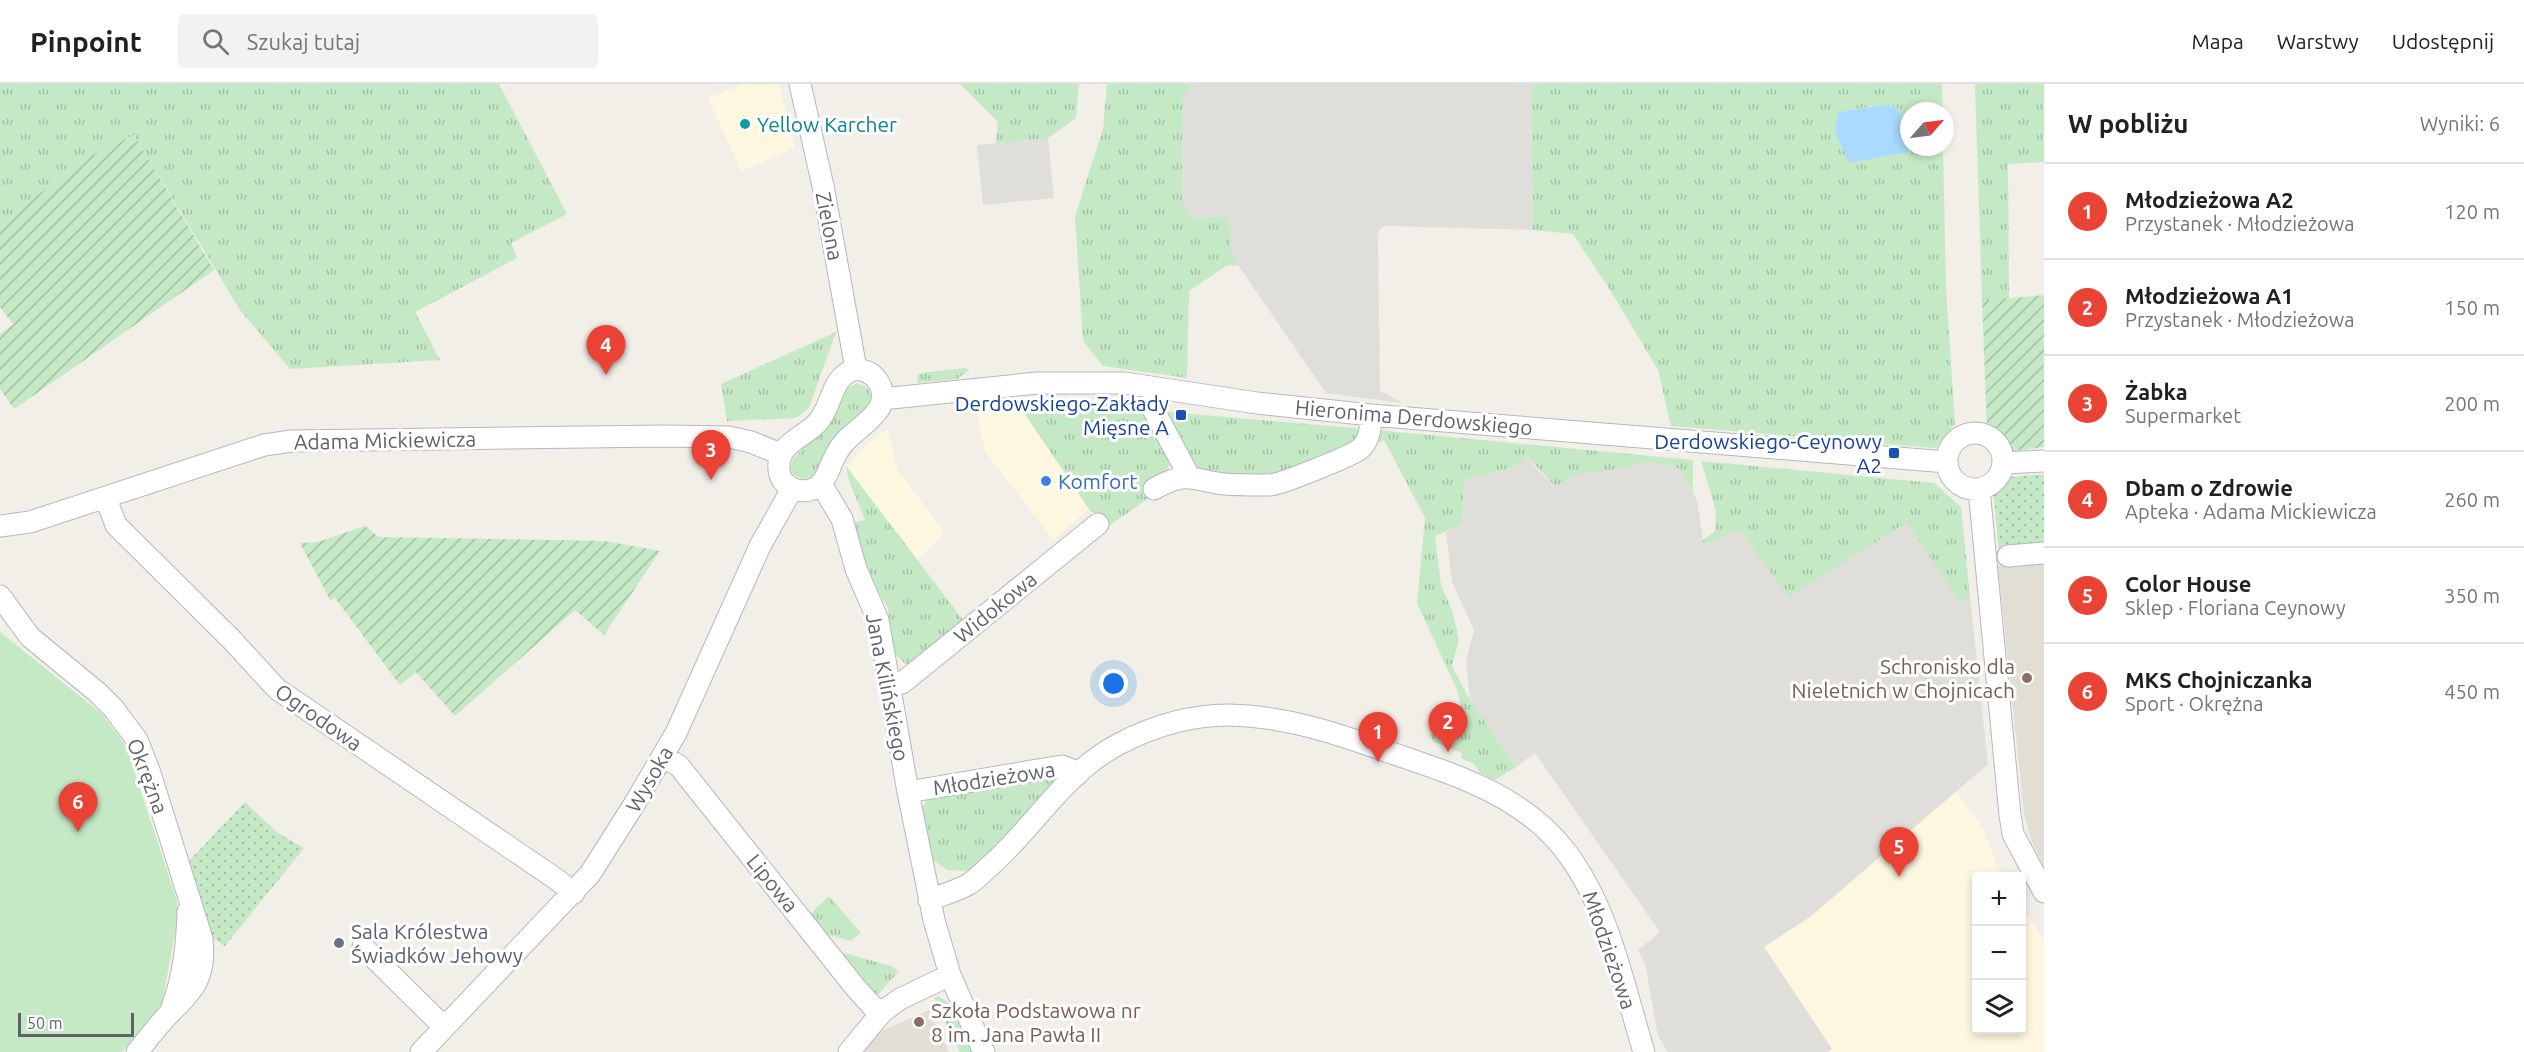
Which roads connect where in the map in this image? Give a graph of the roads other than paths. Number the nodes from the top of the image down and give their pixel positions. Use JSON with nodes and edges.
{"nodes":[{"id":1,"x":801,"y":84,"type":"edge"},
{"id":2,"x":856,"y":369,"type":"junction"},
{"id":3,"x":1150,"y":387,"type":"junction"},
{"id":4,"x":882,"y":399,"type":"junction"},
{"id":5,"x":1371,"y":415,"type":"junction"},
{"id":6,"x":780,"y":454,"type":"junction"},
{"id":7,"x":2044,"y":461,"type":"edge"},
{"id":8,"x":1947,"y":462,"type":"junction"},
{"id":9,"x":2003,"y":463,"type":"junction"},
{"id":10,"x":1189,"y":476,"type":"junction"},
{"id":11,"x":821,"y":484,"type":"junction"},
{"id":12,"x":792,"y":489,"type":"junction"},
{"id":13,"x":1154,"y":489,"type":"dead end"},
{"id":14,"x":1979,"y":489,"type":"junction"},
{"id":15,"x":106,"y":499,"type":"junction"},
{"id":16,"x":1098,"y":524,"type":"dead end"},
{"id":17,"x":0,"y":526,"type":"edge"},
{"id":18,"x":2044,"y":553,"type":"edge"},
{"id":19,"x":2008,"y":556,"type":"dead end"},
{"id":20,"x":0,"y":596,"type":"edge"},
{"id":21,"x":890,"y":684,"type":"junction"},
{"id":22,"x":663,"y":756,"type":"junction"},
{"id":23,"x":1077,"y":775,"type":"junction"},
{"id":24,"x":908,"y":792,"type":"junction"},
{"id":25,"x":2044,"y":892,"type":"edge"},
{"id":26,"x":574,"y":893,"type":"junction"},
{"id":27,"x":929,"y":900,"type":"junction"},
{"id":28,"x":363,"y":947,"type":"dead end"},
{"id":29,"x":950,"y":975,"type":"junction"},
{"id":30,"x":882,"y":1012,"type":"junction"},
{"id":31,"x":444,"y":1027,"type":"junction"},
{"id":32,"x":137,"y":1052,"type":"edge"},
{"id":33,"x":421,"y":1052,"type":"edge"},
{"id":34,"x":849,"y":1052,"type":"edge"},
{"id":35,"x":984,"y":1052,"type":"edge"},
{"id":36,"x":1644,"y":1052,"type":"edge"}],
"edges":[{"from":1,"to":2,"type":"street","name":"Zielona"},
{"from":2,"to":4,"type":"street"},
{"from":2,"to":6,"type":"street"},
{"from":3,"to":4,"type":"street","name":"Hieronima Derdowskiego"},
{"from":3,"to":5,"type":"street","name":"Hieronima Derdowskiego"},
{"from":3,"to":10,"type":"street"},
{"from":4,"to":11,"type":"street"},
{"from":5,"to":8,"type":"street","name":"Hieronima Derdowskiego"},
{"from":5,"to":10,"type":"street"},
{"from":6,"to":12,"type":"street"},
{"from":6,"to":15,"type":"street","name":"Adama Mickiewicza"},
{"from":7,"to":9,"type":"street"},
{"from":8,"to":9,"type":"street"},
{"from":8,"to":14,"type":"street"},
{"from":9,"to":14,"type":"street"},
{"from":10,"to":13,"type":"street"},
{"from":11,"to":12,"type":"street"},
{"from":11,"to":21,"type":"street","name":"Jana Kilińskiego"},
{"from":12,"to":22,"type":"street","name":"Wysoka"},
{"from":14,"to":25,"type":"street"},
{"from":15,"to":17,"type":"street","name":"Adama Mickiewicza"},
{"from":15,"to":26,"type":"street","name":"Ogrodowa"},
{"from":16,"to":21,"type":"street","name":"Widokowa"},
{"from":18,"to":19,"type":"street"},
{"from":20,"to":32,"type":"street","name":"Okrężna"},
{"from":21,"to":24,"type":"street","name":"Jana Kilińskiego"},
{"from":22,"to":26,"type":"street","name":"Wysoka"},
{"from":22,"to":30,"type":"street","name":"Lipowa"},
{"from":23,"to":24,"type":"street","name":"Młodzieżowa"},
{"from":23,"to":27,"type":"street","name":"Młodzieżowa"},
{"from":23,"to":36,"type":"street","name":"Młodzieżowa"},
{"from":24,"to":27,"type":"street","name":"Jana Kilińskiego"},
{"from":26,"to":31,"type":"street","name":"Wysoka"},
{"from":27,"to":29,"type":"street"},
{"from":28,"to":31,"type":"street"},
{"from":29,"to":30,"type":"street"},
{"from":29,"to":35,"type":"street"},
{"from":30,"to":34,"type":"street"},
{"from":31,"to":33,"type":"street","name":"Wysoka"}]}
